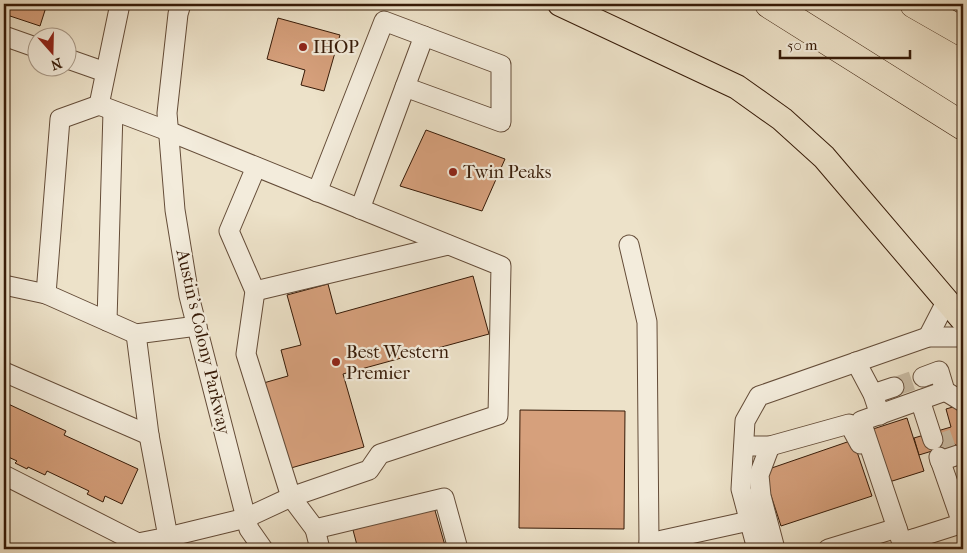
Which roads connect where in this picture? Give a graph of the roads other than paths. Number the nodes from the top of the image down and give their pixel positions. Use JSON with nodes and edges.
{"nodes":[{"id":1,"x":120,"y":4,"type":"edge"},
{"id":2,"x":181,"y":4,"type":"edge"},
{"id":3,"x":560,"y":4,"type":"edge"},
{"id":4,"x":769,"y":4,"type":"edge"},
{"id":5,"x":914,"y":4,"type":"edge"},
{"id":6,"x":963,"y":32,"type":"edge"},
{"id":7,"x":4,"y":36,"type":"edge"},
{"id":8,"x":424,"y":36,"type":"junction"},
{"id":9,"x":28,"y":44,"type":"edge"},
{"id":10,"x":78,"y":63,"type":"edge"},
{"id":11,"x":105,"y":72,"type":"junction"},
{"id":12,"x":406,"y":87,"type":"junction"},
{"id":13,"x":106,"y":108,"type":"junction"},
{"id":14,"x":963,"y":126,"type":"edge"},
{"id":15,"x":168,"y":131,"type":"junction"},
{"id":16,"x":256,"y":166,"type":"junction"},
{"id":17,"x":317,"y":192,"type":"junction"},
{"id":18,"x":360,"y":209,"type":"junction"},
{"id":19,"x":448,"y":245,"type":"junction"},
{"id":20,"x":629,"y":245,"type":"dead end"},
{"id":21,"x":4,"y":285,"type":"edge"},
{"id":22,"x":255,"y":291,"type":"junction"},
{"id":23,"x":46,"y":294,"type":"junction"},
{"id":24,"x":947,"y":300,"type":"junction"},
{"id":25,"x":963,"y":320,"type":"edge"},
{"id":26,"x":107,"y":321,"type":"junction"},
{"id":27,"x":197,"y":326,"type":"junction"},
{"id":28,"x":136,"y":334,"type":"junction"},
{"id":29,"x":928,"y":337,"type":"junction"},
{"id":30,"x":963,"y":337,"type":"edge"},
{"id":31,"x":856,"y":362,"type":"junction"},
{"id":32,"x":4,"y":372,"type":"edge"},
{"id":33,"x":923,"y":377,"type":"tunnel mouth"},
{"id":34,"x":894,"y":387,"type":"tunnel mouth"},
{"id":35,"x":946,"y":391,"type":"junction"},
{"id":36,"x":873,"y":394,"type":"junction"},
{"id":37,"x":920,"y":400,"type":"junction"},
{"id":38,"x":963,"y":402,"type":"edge"},
{"id":39,"x":880,"y":415,"type":"junction"},
{"id":40,"x":149,"y":435,"type":"junction"},
{"id":41,"x":744,"y":446,"type":"junction"},
{"id":42,"x":770,"y":446,"type":"junction"},
{"id":43,"x":937,"y":453,"type":"junction"},
{"id":44,"x":958,"y":455,"type":"dead end"},
{"id":45,"x":4,"y":475,"type":"edge"},
{"id":46,"x":957,"y":486,"type":"edge"},
{"id":47,"x":291,"y":497,"type":"junction"},
{"id":48,"x":749,"y":521,"type":"junction"},
{"id":49,"x":248,"y":523,"type":"junction"},
{"id":50,"x":963,"y":523,"type":"edge"},
{"id":51,"x":315,"y":529,"type":"junction"},
{"id":52,"x":893,"y":529,"type":"junction"},
{"id":53,"x":169,"y":543,"type":"edge"},
{"id":54,"x":915,"y":544,"type":"edge"},
{"id":55,"x":649,"y":546,"type":"edge"},
{"id":56,"x":245,"y":549,"type":"edge"},
{"id":57,"x":263,"y":549,"type":"edge"},
{"id":58,"x":320,"y":549,"type":"edge"},
{"id":59,"x":458,"y":549,"type":"edge"},
{"id":60,"x":757,"y":549,"type":"edge"},
{"id":61,"x":775,"y":549,"type":"edge"},
{"id":62,"x":828,"y":549,"type":"edge"}],
"edges":[{"from":1,"to":11,"type":"street"},
{"from":2,"to":15,"type":"street","name":"Austin's Colony Parkway"},
{"from":3,"to":24,"type":"main road"},
{"from":4,"to":14,"type":"highway"},
{"from":5,"to":6,"type":"highway"},
{"from":7,"to":9,"type":"street"},
{"from":8,"to":12,"type":"street"},
{"from":8,"to":12,"type":"street"},
{"from":8,"to":17,"type":"street"},
{"from":10,"to":11,"type":"street"},
{"from":11,"to":13,"type":"street"},
{"from":12,"to":18,"type":"street"},
{"from":13,"to":15,"type":"street"},
{"from":13,"to":23,"type":"street"},
{"from":13,"to":26,"type":"street"},
{"from":15,"to":16,"type":"street"},
{"from":15,"to":27,"type":"street","name":"Austin's Colony Parkway"},
{"from":16,"to":17,"type":"street"},
{"from":16,"to":22,"type":"street"},
{"from":17,"to":18,"type":"street"},
{"from":18,"to":19,"type":"street"},
{"from":19,"to":22,"type":"street"},
{"from":19,"to":47,"type":"street"},
{"from":20,"to":55,"type":"street"},
{"from":21,"to":23,"type":"street"},
{"from":22,"to":47,"type":"street"},
{"from":23,"to":26,"type":"street"},
{"from":24,"to":25,"type":"main road"},
{"from":24,"to":29,"type":"street"},
{"from":26,"to":28,"type":"street"},
{"from":27,"to":28,"type":"street"},
{"from":27,"to":49,"type":"street","name":"Austin's Colony Parkway"},
{"from":28,"to":40,"type":"street"},
{"from":29,"to":30,"type":"street"},
{"from":29,"to":31,"type":"street"},
{"from":31,"to":36,"type":"street"},
{"from":31,"to":41,"type":"street"},
{"from":32,"to":40,"type":"street"},
{"from":33,"to":35,"type":"street"},
{"from":34,"to":36,"type":"street"},
{"from":35,"to":37,"type":"street"},
{"from":35,"to":38,"type":"street"},
{"from":36,"to":39,"type":"street"},
{"from":37,"to":39,"type":"street"},
{"from":37,"to":43,"type":"street"},
{"from":39,"to":52,"type":"street"},
{"from":40,"to":53,"type":"street"},
{"from":41,"to":42,"type":"street"},
{"from":41,"to":48,"type":"street"},
{"from":42,"to":52,"type":"street"},
{"from":42,"to":61,"type":"street"},
{"from":43,"to":44,"type":"street"},
{"from":43,"to":46,"type":"street"},
{"from":45,"to":53,"type":"street"},
{"from":46,"to":50,"type":"street"},
{"from":47,"to":49,"type":"street"},
{"from":47,"to":51,"type":"street"},
{"from":48,"to":55,"type":"street"},
{"from":48,"to":60,"type":"street"},
{"from":49,"to":53,"type":"street"},
{"from":49,"to":56,"type":"street","name":"Austin's Colony Parkway"},
{"from":49,"to":57,"type":"street","name":"Austin's Colony Parkway"},
{"from":50,"to":54,"type":"street"},
{"from":51,"to":58,"type":"street"},
{"from":51,"to":59,"type":"street"},
{"from":52,"to":54,"type":"street"},
{"from":52,"to":62,"type":"street"}]}
